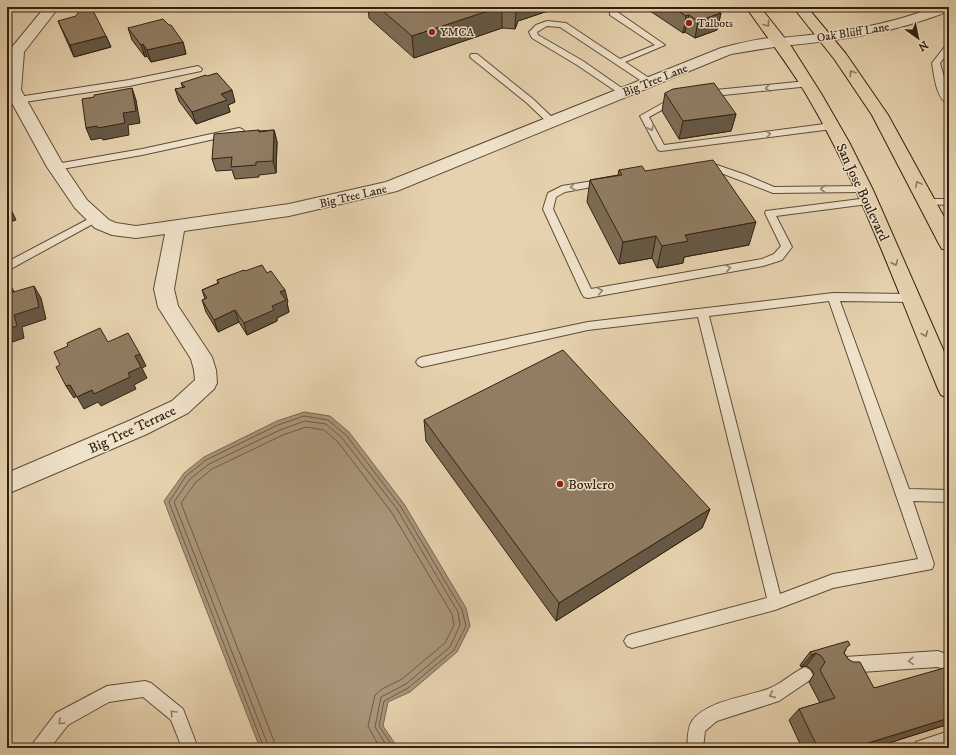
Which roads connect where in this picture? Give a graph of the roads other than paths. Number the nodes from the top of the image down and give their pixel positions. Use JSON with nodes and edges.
{"nodes":[{"id":1,"x":52,"y":7,"type":"edge"},
{"id":2,"x":753,"y":7,"type":"edge"},
{"id":3,"x":800,"y":7,"type":"edge"},
{"id":4,"x":947,"y":7,"type":"edge"},
{"id":5,"x":613,"y":13,"type":"dead end"},
{"id":6,"x":825,"y":38,"type":"junction"},
{"id":7,"x":780,"y":42,"type":"junction"},
{"id":8,"x":949,"y":47,"type":"edge"},
{"id":9,"x":11,"y":51,"type":"edge"},
{"id":10,"x":474,"y":56,"type":"dead end"},
{"id":11,"x":619,"y":62,"type":"junction"},
{"id":12,"x":198,"y":69,"type":"dead end"},
{"id":13,"x":649,"y":82,"type":"junction"},
{"id":14,"x":807,"y":84,"type":"junction"},
{"id":15,"x":623,"y":93,"type":"junction"},
{"id":16,"x":18,"y":100,"type":"junction"},
{"id":17,"x":949,"y":101,"type":"edge"},
{"id":18,"x":552,"y":122,"type":"junction"},
{"id":19,"x":832,"y":126,"type":"junction"},
{"id":20,"x":239,"y":131,"type":"edge"},
{"id":21,"x":56,"y":167,"type":"junction"},
{"id":22,"x":692,"y":168,"type":"edge"},
{"id":23,"x":615,"y":180,"type":"edge"},
{"id":24,"x":865,"y":195,"type":"junction"},
{"id":25,"x":928,"y":202,"type":"junction"},
{"id":26,"x":949,"y":202,"type":"edge"},
{"id":27,"x":96,"y":218,"type":"junction"},
{"id":28,"x":176,"y":226,"type":"junction"},
{"id":29,"x":949,"y":244,"type":"edge"},
{"id":30,"x":7,"y":267,"type":"edge"},
{"id":31,"x":833,"y":296,"type":"junction"},
{"id":32,"x":910,"y":298,"type":"junction"},
{"id":33,"x":702,"y":312,"type":"junction"},
{"id":34,"x":422,"y":362,"type":"dead end"},
{"id":35,"x":948,"y":384,"type":"edge"},
{"id":36,"x":7,"y":484,"type":"edge"},
{"id":37,"x":904,"y":495,"type":"junction"},
{"id":38,"x":949,"y":496,"type":"edge"},
{"id":39,"x":775,"y":602,"type":"junction"},
{"id":40,"x":632,"y":641,"type":"dead end"},
{"id":41,"x":949,"y":663,"type":"edge"},
{"id":42,"x":842,"y":665,"type":"edge"},
{"id":43,"x":805,"y":675,"type":"dead end"},
{"id":44,"x":949,"y":739,"type":"edge"},
{"id":45,"x":40,"y":748,"type":"edge"},
{"id":46,"x":190,"y":748,"type":"edge"},
{"id":47,"x":695,"y":748,"type":"edge"},
{"id":48,"x":922,"y":748,"type":"edge"}],
"edges":[{"from":1,"to":9,"type":"street"},
{"from":2,"to":7,"type":"main road","name":"San Jose Boulevard","one_way":true},
{"from":3,"to":6,"type":"main road"},
{"from":4,"to":6,"type":"street","name":"Oak Bluff Lane"},
{"from":5,"to":11,"type":"lane"},
{"from":6,"to":7,"type":"street","name":"Oak Bluff Lane"},
{"from":25,"to":6,"type":"main road","one_way":true},
{"from":7,"to":13,"type":"street","name":"Big Tree Lane"},
{"from":7,"to":14,"type":"main road","name":"San Jose Boulevard"},
{"from":8,"to":17,"type":"lane"},
{"from":9,"to":16,"type":"street","name":"Big Tree Lane"},
{"from":10,"to":18,"type":"lane"},
{"from":11,"to":13,"type":"lane"},
{"from":11,"to":15,"type":"lane"},
{"from":12,"to":16,"type":"lane"},
{"from":13,"to":15,"type":"street","name":"Big Tree Lane"},
{"from":14,"to":19,"type":"main road","name":"San Jose Boulevard"},
{"from":14,"to":19,"type":"lane","one_way":true},
{"from":15,"to":18,"type":"street","name":"Big Tree Lane"},
{"from":16,"to":21,"type":"street","name":"Big Tree Lane"},
{"from":18,"to":28,"type":"street","name":"Big Tree Lane"},
{"from":19,"to":24,"type":"main road","name":"San Jose Boulevard"},
{"from":20,"to":21,"type":"lane"},
{"from":21,"to":27,"type":"street","name":"Big Tree Lane"},
{"from":24,"to":22,"type":"lane","one_way":true},
{"from":23,"to":24,"type":"lane","one_way":true},
{"from":24,"to":32,"type":"main road","name":"San Jose Boulevard","one_way":true},
{"from":25,"to":26,"type":"lane"},
{"from":25,"to":29,"type":"main road"},
{"from":27,"to":28,"type":"street","name":"Big Tree Lane"},
{"from":27,"to":30,"type":"lane"},
{"from":28,"to":36,"type":"street","name":"Big Tree Terrace"},
{"from":31,"to":32,"type":"lane"},
{"from":31,"to":33,"type":"lane"},
{"from":31,"to":37,"type":"lane"},
{"from":32,"to":35,"type":"main road","name":"San Jose Boulevard","one_way":true},
{"from":33,"to":34,"type":"lane"},
{"from":33,"to":39,"type":"lane"},
{"from":37,"to":38,"type":"lane"},
{"from":37,"to":39,"type":"lane"},
{"from":39,"to":40,"type":"lane"},
{"from":41,"to":42,"type":"lane","one_way":true},
{"from":43,"to":47,"type":"lane","one_way":true},
{"from":44,"to":48,"type":"lane"},
{"from":46,"to":45,"type":"lane","one_way":true}]}
